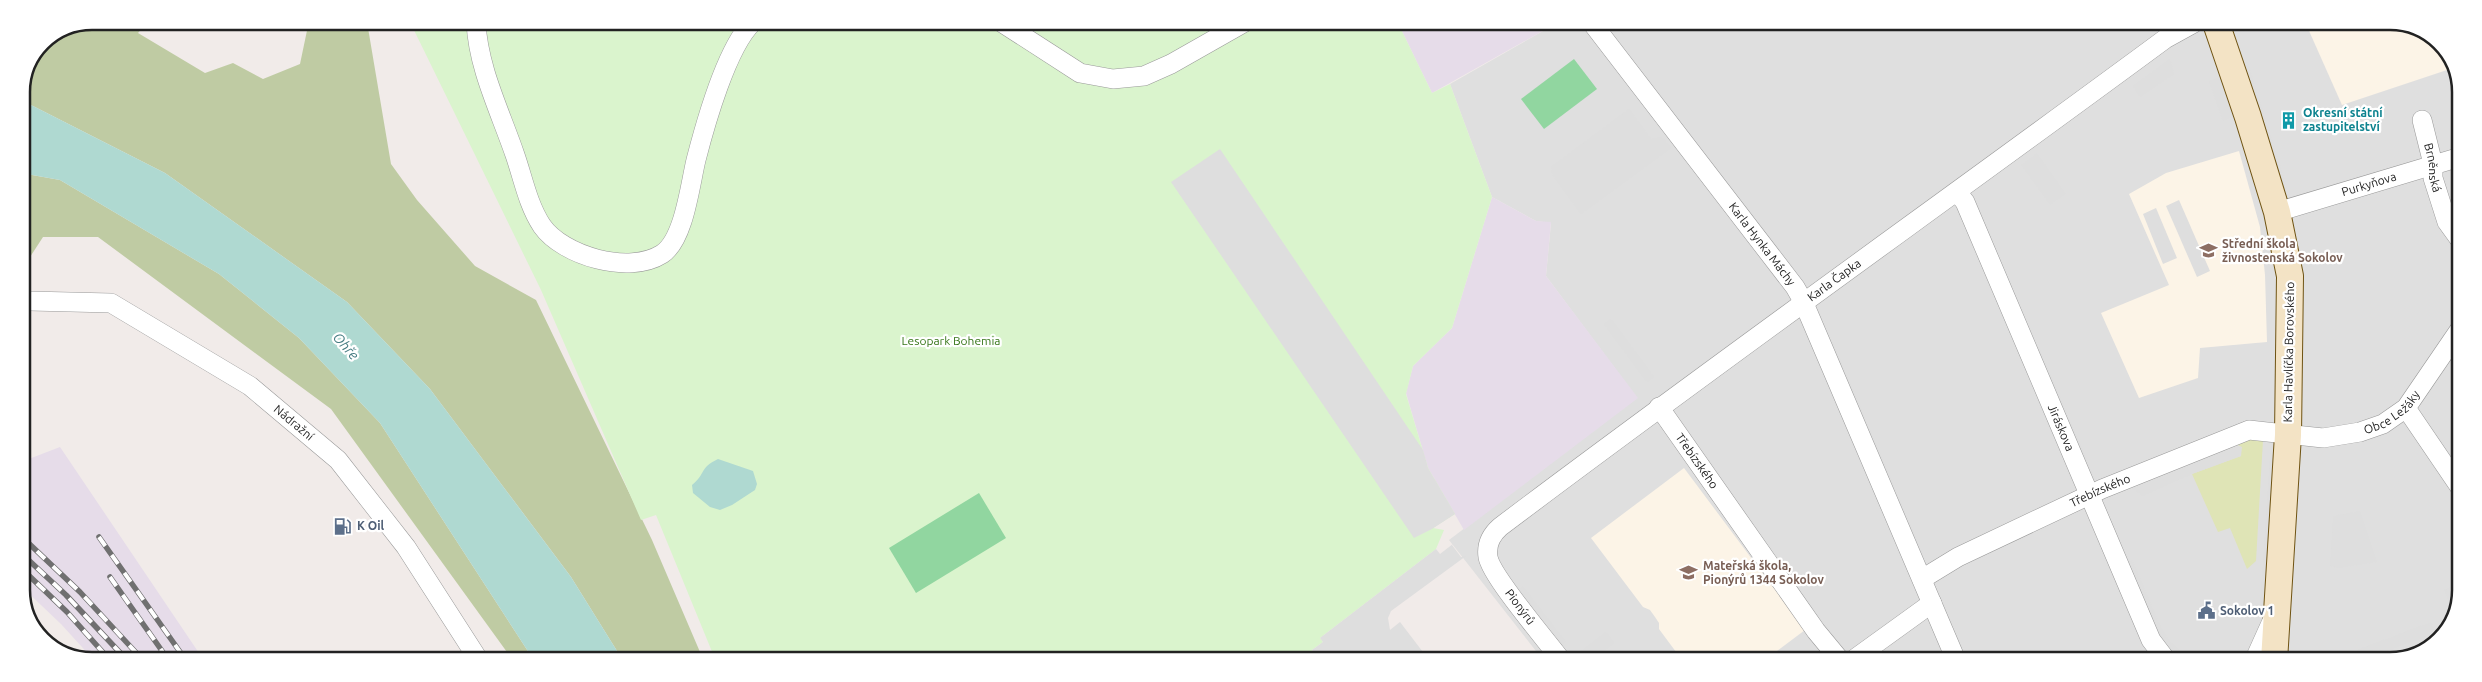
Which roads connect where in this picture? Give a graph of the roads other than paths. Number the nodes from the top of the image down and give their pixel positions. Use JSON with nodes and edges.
{"nodes":[{"id":1,"x":477,"y":30,"type":"edge"},
{"id":2,"x":743,"y":30,"type":"edge"},
{"id":3,"x":1013,"y":30,"type":"edge"},
{"id":4,"x":1232,"y":30,"type":"edge"},
{"id":5,"x":1597,"y":30,"type":"edge"},
{"id":6,"x":2181,"y":30,"type":"edge"},
{"id":7,"x":2218,"y":30,"type":"edge"},
{"id":8,"x":2422,"y":120,"type":"dead end"},
{"id":9,"x":2452,"y":159,"type":"edge"},
{"id":10,"x":2433,"y":164,"type":"junction"},
{"id":11,"x":1957,"y":192,"type":"junction"},
{"id":12,"x":2277,"y":212,"type":"junction"},
{"id":13,"x":2452,"y":229,"type":"edge"},
{"id":14,"x":1803,"y":301,"type":"junction"},
{"id":15,"x":30,"y":302,"type":"dead end"},
{"id":16,"x":2452,"y":340,"type":"edge"},
{"id":17,"x":1659,"y":407,"type":"junction"},
{"id":18,"x":2406,"y":408,"type":"junction"},
{"id":19,"x":2288,"y":435,"type":"junction"},
{"id":20,"x":2452,"y":476,"type":"edge"},
{"id":21,"x":2090,"y":496,"type":"junction"},
{"id":22,"x":1487,"y":550,"type":"joint"},
{"id":23,"x":1922,"y":579,"type":"junction"},
{"id":24,"x":1932,"y":603,"type":"junction"},
{"id":25,"x":2276,"y":613,"type":"junction"},
{"id":26,"x":474,"y":652,"type":"edge"},
{"id":27,"x":1555,"y":652,"type":"edge"},
{"id":28,"x":1833,"y":652,"type":"edge"},
{"id":29,"x":1864,"y":652,"type":"edge"},
{"id":30,"x":1953,"y":652,"type":"edge"},
{"id":31,"x":2161,"y":652,"type":"edge"},
{"id":32,"x":2258,"y":652,"type":"edge"},
{"id":33,"x":2274,"y":652,"type":"edge"}],
"edges":[{"from":1,"to":2,"type":"street"},
{"from":3,"to":4,"type":"street"},
{"from":5,"to":14,"type":"street","name":"Karla Hynka Máchy"},
{"from":6,"to":11,"type":"street","name":"Karla Čapka"},
{"from":7,"to":12,"type":"street","name":"Karla Havlíčka Borovského"},
{"from":8,"to":10,"type":"street","name":"Brněnská"},
{"from":9,"to":10,"type":"street","name":"Purkyňova"},
{"from":10,"to":12,"type":"street","name":"Purkyňova"},
{"from":10,"to":13,"type":"street","name":"Brněnská"},
{"from":11,"to":14,"type":"street","name":"Karla Čapka"},
{"from":11,"to":21,"type":"street","name":"Jiráskova"},
{"from":12,"to":19,"type":"street","name":"Karla Havlíčka Borovského"},
{"from":14,"to":17,"type":"street","name":"Karla Čapka"},
{"from":14,"to":23,"type":"street","name":"Karla Hynka Máchy"},
{"from":15,"to":26,"type":"street","name":"Nádražní"},
{"from":16,"to":18,"type":"street","name":"Obce Ležáky"},
{"from":17,"to":22,"type":"street","name":"Karla Čapka"},
{"from":17,"to":28,"type":"street","name":"Třebízského"},
{"from":18,"to":19,"type":"street","name":"Obce Ležáky"},
{"from":18,"to":20,"type":"street"},
{"from":19,"to":21,"type":"street","name":"Třebízského"},
{"from":19,"to":25,"type":"street","name":"Karla Havlíčka Borovského"},
{"from":21,"to":23,"type":"street","name":"Třebízského"},
{"from":21,"to":31,"type":"street","name":"Jiráskova"},
{"from":22,"to":27,"type":"street","name":"Pionýrů"},
{"from":23,"to":24,"type":"street","name":"Karla Hynka Máchy"},
{"from":24,"to":29,"type":"street"},
{"from":24,"to":30,"type":"street","name":"Karla Hynka Máchy"},
{"from":25,"to":32,"type":"street"},
{"from":25,"to":33,"type":"street","name":"Karla Havlíčka Borovského"}]}
